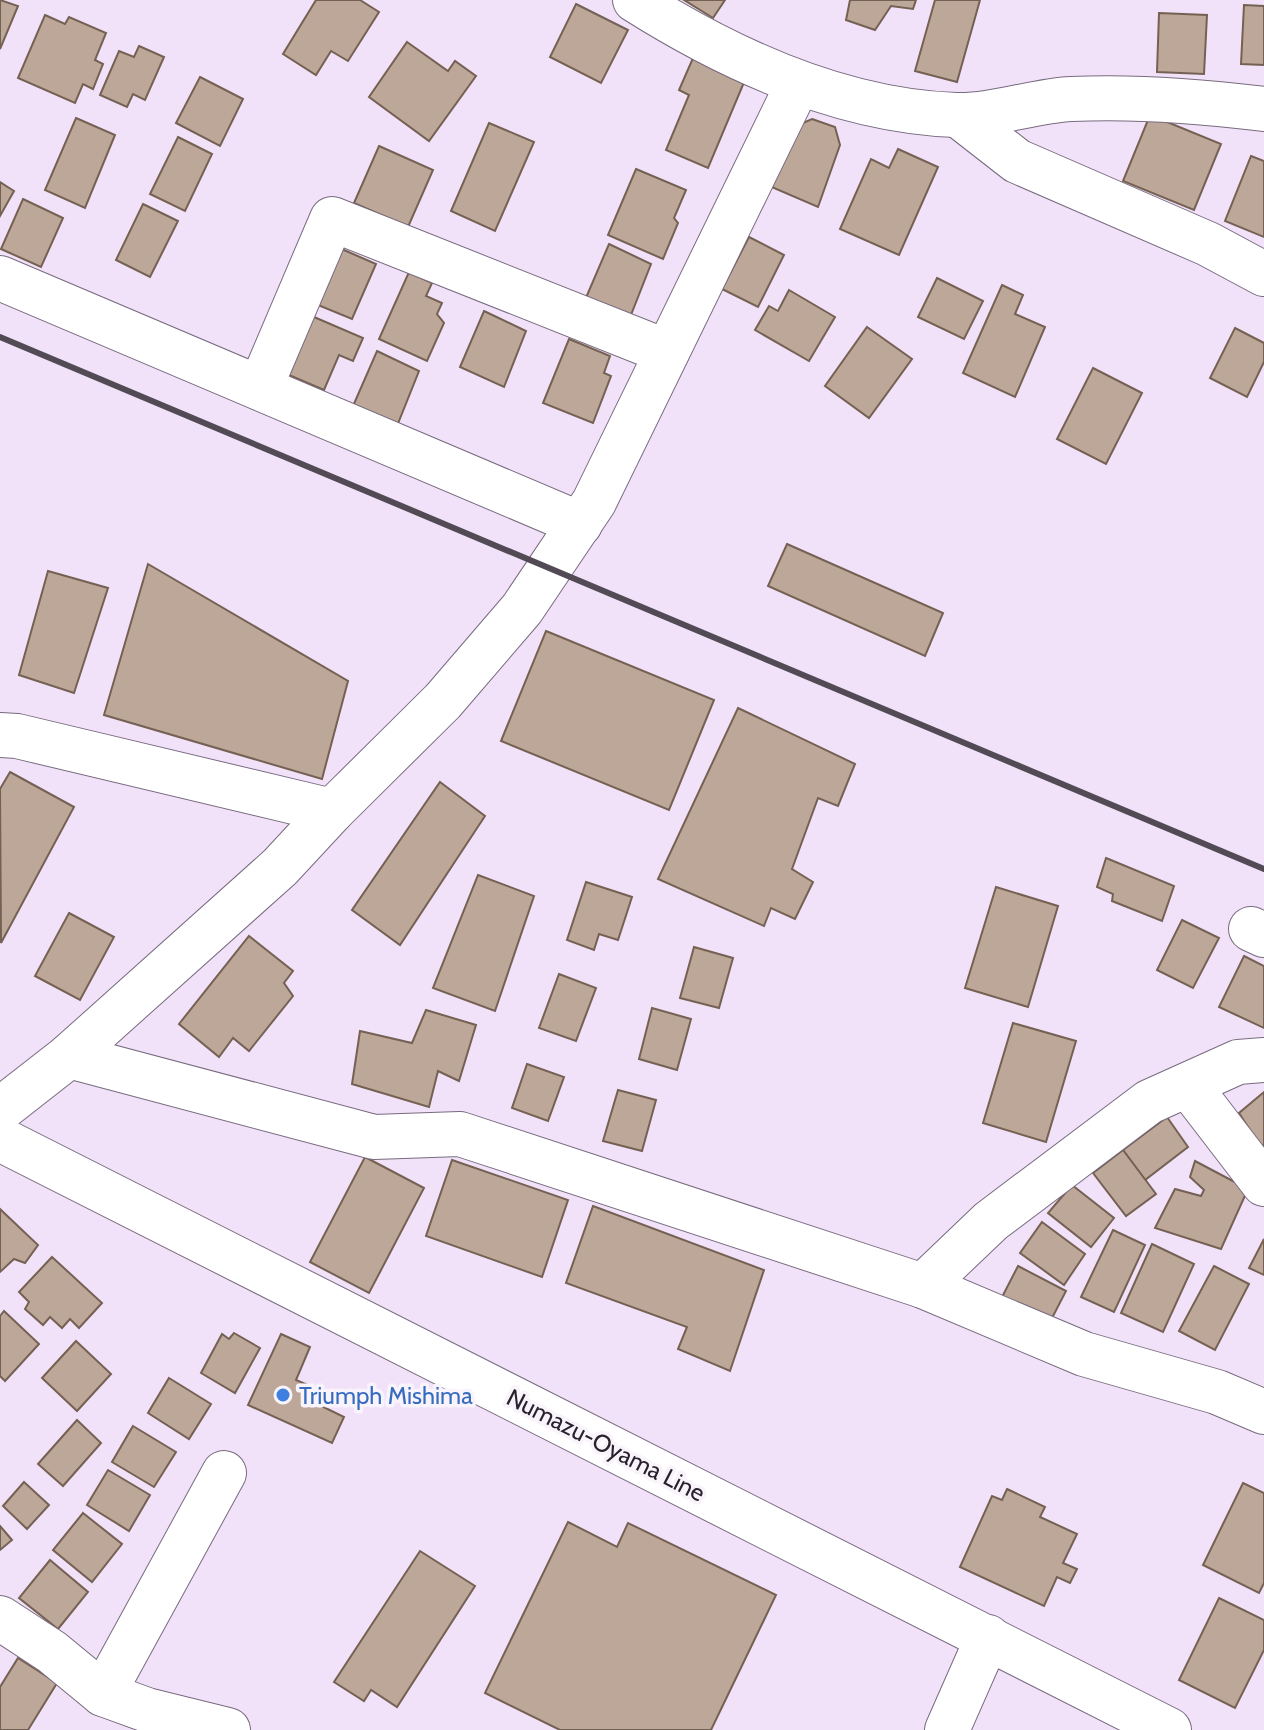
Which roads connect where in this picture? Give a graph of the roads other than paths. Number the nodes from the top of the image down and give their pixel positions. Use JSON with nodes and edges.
{"nodes":[{"id":1,"x":635,"y":0,"type":"edge"},
{"id":2,"x":798,"y":84,"type":"junction"},
{"id":3,"x":1264,"y":109,"type":"edge"},
{"id":4,"x":958,"y":115,"type":"junction"},
{"id":5,"x":1264,"y":274,"type":"edge"},
{"id":6,"x":0,"y":278,"type":"edge"},
{"id":7,"x":667,"y":352,"type":"junction"},
{"id":8,"x":260,"y":388,"type":"junction"},
{"id":9,"x":580,"y":524,"type":"junction"},
{"id":10,"x":0,"y":735,"type":"edge"},
{"id":11,"x":332,"y":811,"type":"junction"},
{"id":12,"x":69,"y":1056,"type":"junction"},
{"id":13,"x":1264,"y":1060,"type":"edge"},
{"id":14,"x":1188,"y":1085,"type":"junction"},
{"id":15,"x":0,"y":1110,"type":"edge"},
{"id":16,"x":0,"y":1139,"type":"edge"},
{"id":17,"x":1264,"y":1184,"type":"edge"},
{"id":18,"x":923,"y":1286,"type":"junction"},
{"id":19,"x":1264,"y":1412,"type":"edge"},
{"id":20,"x":224,"y":1473,"type":"dead end"},
{"id":21,"x":1,"y":1621,"type":"edge"},
{"id":22,"x":988,"y":1637,"type":"junction"},
{"id":23,"x":103,"y":1694,"type":"junction"},
{"id":24,"x":228,"y":1730,"type":"edge"},
{"id":25,"x":947,"y":1730,"type":"edge"},
{"id":26,"x":1169,"y":1730,"type":"edge"}],
"edges":[{"from":1,"to":2,"type":"street"},
{"from":2,"to":4,"type":"street"},
{"from":2,"to":7,"type":"street"},
{"from":3,"to":4,"type":"street"},
{"from":4,"to":5,"type":"street"},
{"from":6,"to":8,"type":"street"},
{"from":7,"to":8,"type":"street"},
{"from":7,"to":9,"type":"street"},
{"from":8,"to":9,"type":"street"},
{"from":9,"to":11,"type":"street"},
{"from":10,"to":11,"type":"street"},
{"from":11,"to":12,"type":"street"},
{"from":12,"to":15,"type":"street"},
{"from":12,"to":18,"type":"street"},
{"from":13,"to":14,"type":"street"},
{"from":14,"to":17,"type":"street"},
{"from":14,"to":18,"type":"street"},
{"from":16,"to":22,"type":"street","name":"Numazu-Oyama Line"},
{"from":18,"to":19,"type":"street"},
{"from":20,"to":23,"type":"street"},
{"from":21,"to":23,"type":"street"},
{"from":22,"to":25,"type":"street"},
{"from":22,"to":26,"type":"street","name":"Numazu-Oyama Line"},
{"from":23,"to":24,"type":"street"}]}
